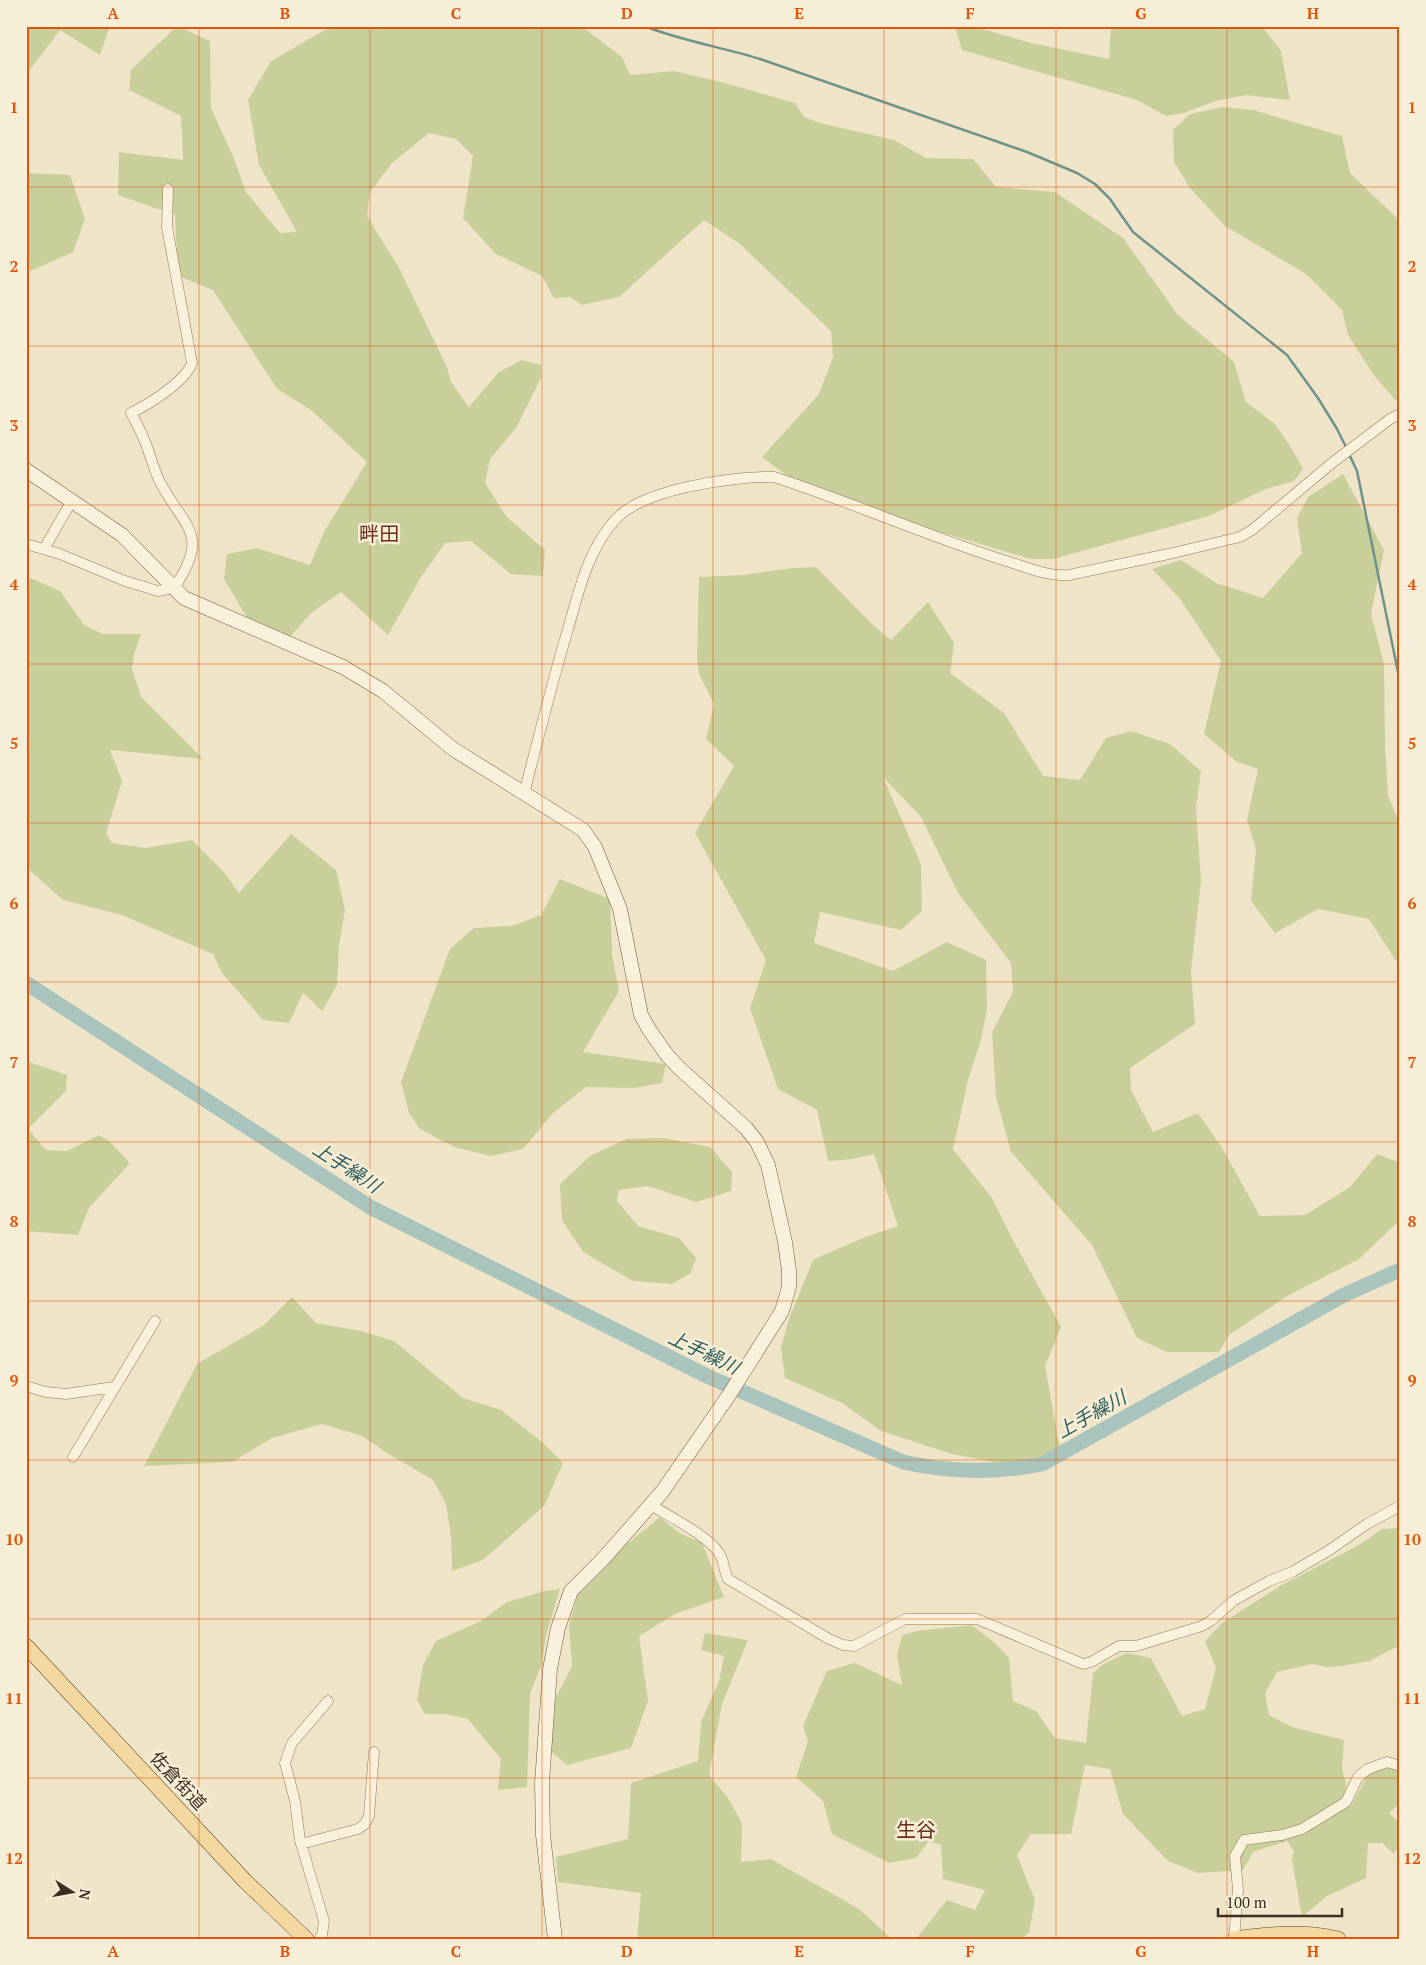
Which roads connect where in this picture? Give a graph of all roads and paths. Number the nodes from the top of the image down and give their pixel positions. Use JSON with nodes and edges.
{"nodes":[{"id":1,"x":168,"y":189,"type":"dead end"},
{"id":2,"x":1400,"y":414,"type":"edge"},
{"id":3,"x":26,"y":470,"type":"edge"},
{"id":4,"x":72,"y":502,"type":"junction"},
{"id":5,"x":26,"y":544,"type":"edge"},
{"id":6,"x":44,"y":549,"type":"junction"},
{"id":7,"x":174,"y":588,"type":"junction"},
{"id":8,"x":524,"y":794,"type":"junction"},
{"id":9,"x":156,"y":1321,"type":"dead end"},
{"id":10,"x":26,"y":1386,"type":"edge"},
{"id":11,"x":114,"y":1387,"type":"junction"},
{"id":12,"x":73,"y":1457,"type":"dead end"},
{"id":13,"x":651,"y":1505,"type":"junction"},
{"id":14,"x":1400,"y":1506,"type":"edge"},
{"id":15,"x":26,"y":1646,"type":"edge"},
{"id":16,"x":328,"y":1701,"type":"dead end"},
{"id":17,"x":374,"y":1752,"type":"dead end"},
{"id":18,"x":1400,"y":1766,"type":"edge"},
{"id":19,"x":302,"y":1844,"type":"junction"},
{"id":20,"x":306,"y":1939,"type":"edge"},
{"id":21,"x":319,"y":1939,"type":"edge"},
{"id":22,"x":555,"y":1939,"type":"edge"},
{"id":23,"x":1234,"y":1939,"type":"edge"},
{"id":24,"x":1338,"y":1939,"type":"edge"}],
"edges":[{"from":1,"to":7,"type":"street"},
{"from":2,"to":8,"type":"street"},
{"from":3,"to":4,"type":"street"},
{"from":4,"to":6,"type":"street"},
{"from":4,"to":7,"type":"street"},
{"from":5,"to":6,"type":"street"},
{"from":6,"to":7,"type":"street"},
{"from":7,"to":8,"type":"street"},
{"from":8,"to":13,"type":"street"},
{"from":9,"to":11,"type":"street"},
{"from":10,"to":11,"type":"street"},
{"from":11,"to":12,"type":"street"},
{"from":13,"to":14,"type":"street"},
{"from":13,"to":22,"type":"street"},
{"from":15,"to":20,"type":"main road","name":"佐倉街道"},
{"from":16,"to":19,"type":"street"},
{"from":17,"to":19,"type":"street"},
{"from":18,"to":23,"type":"street"},
{"from":19,"to":21,"type":"street"},
{"from":23,"to":24,"type":"main road"}]}
